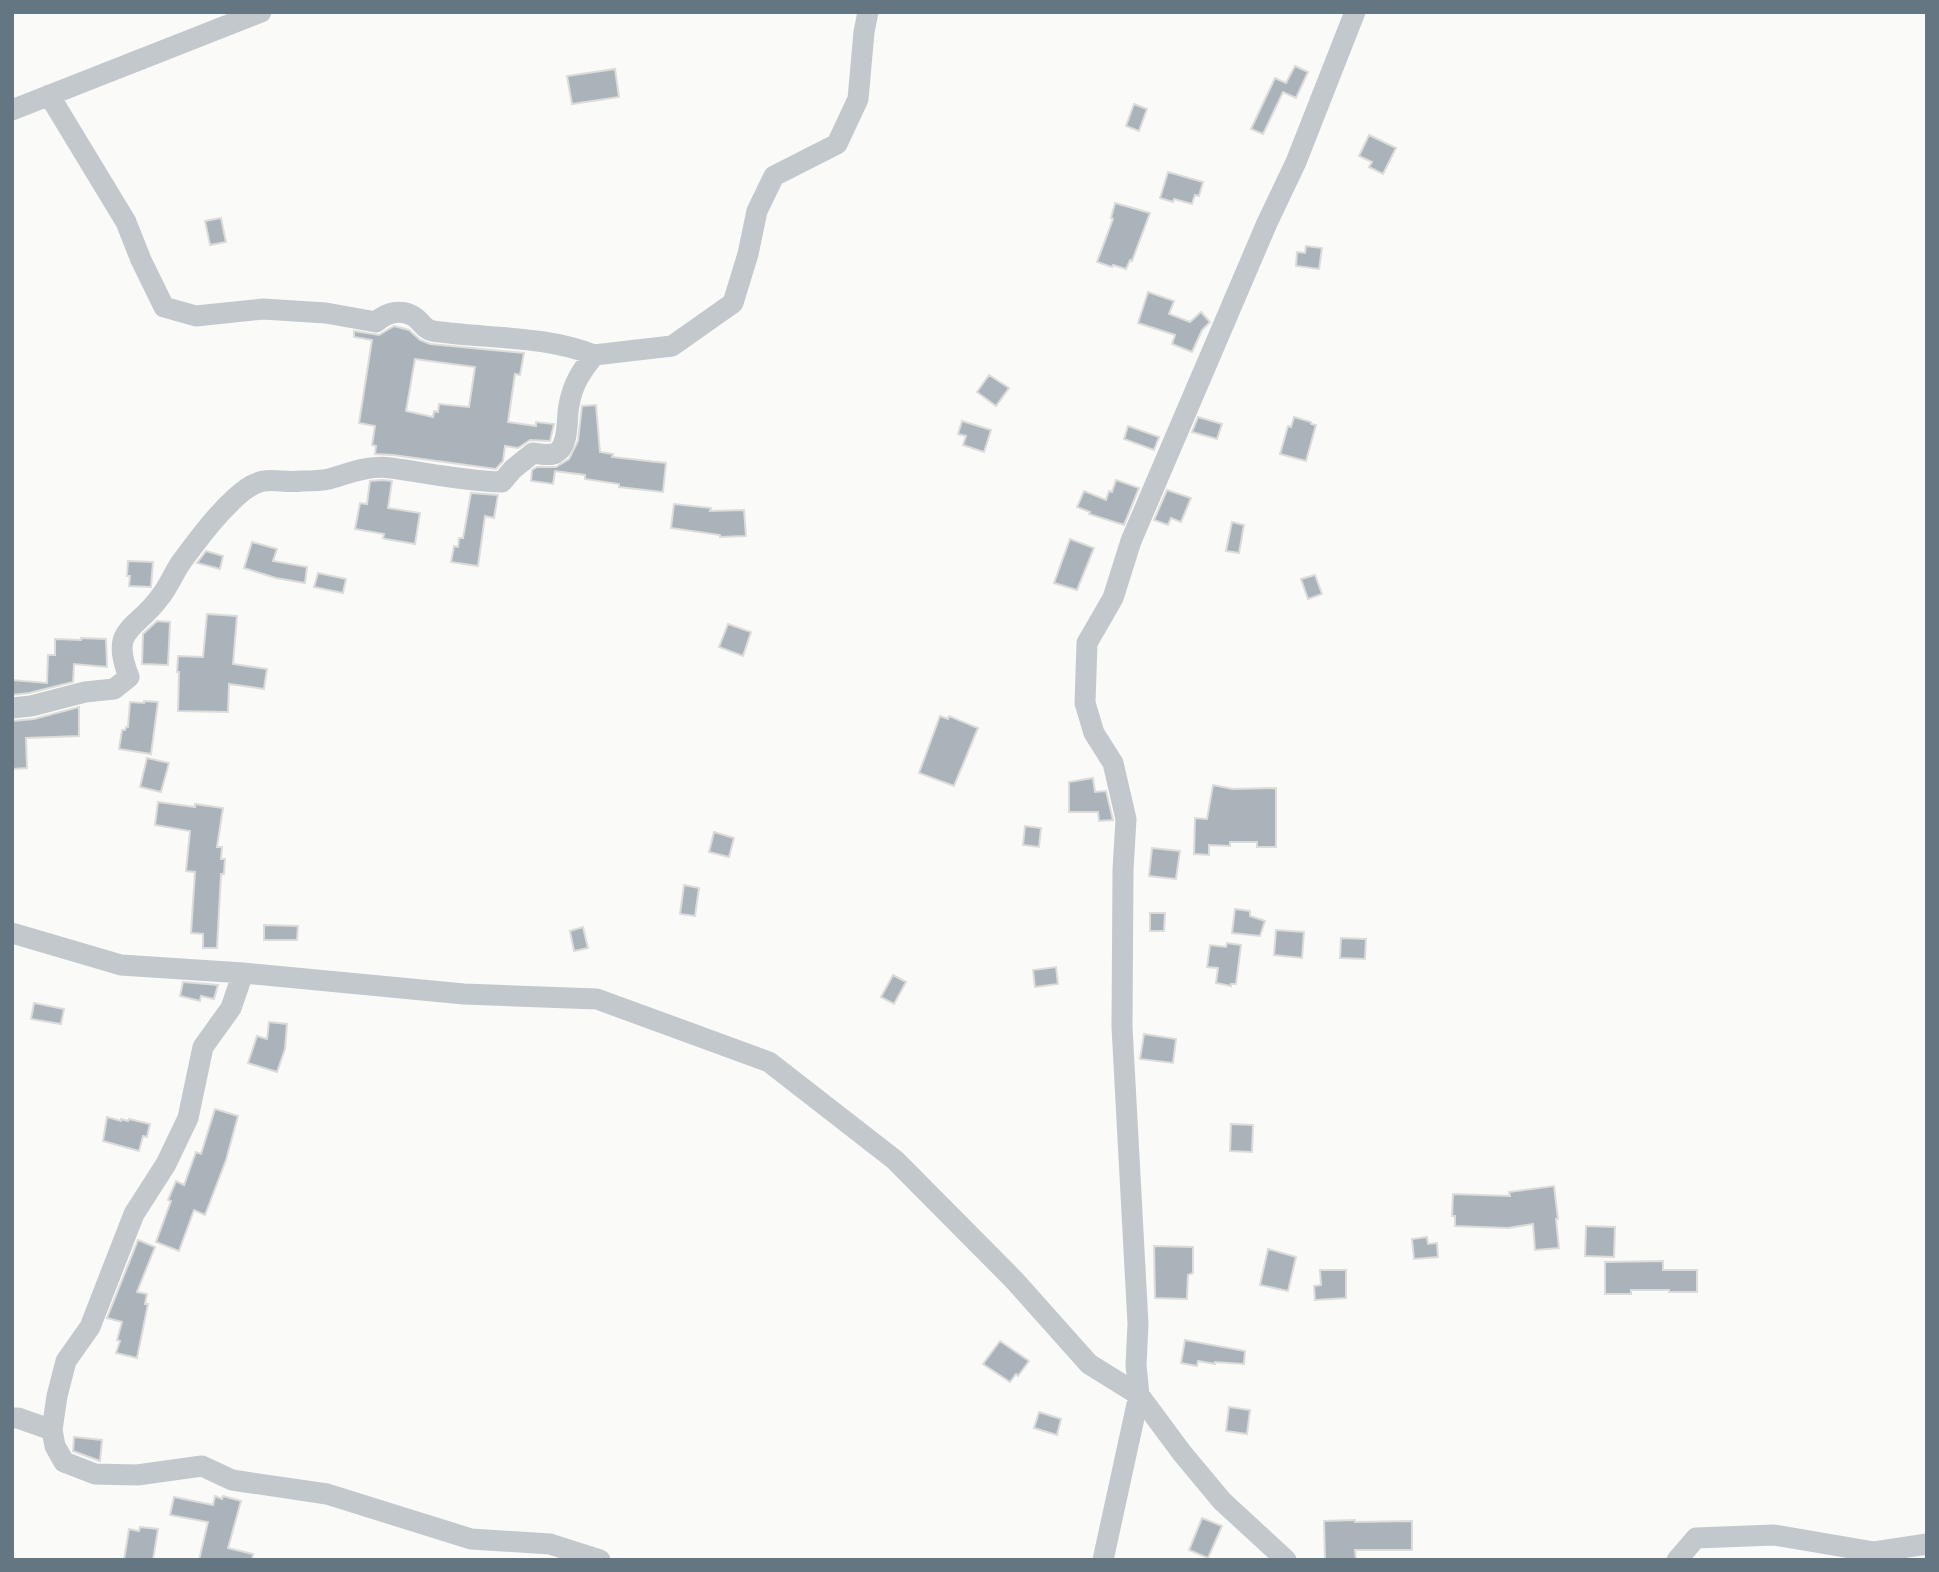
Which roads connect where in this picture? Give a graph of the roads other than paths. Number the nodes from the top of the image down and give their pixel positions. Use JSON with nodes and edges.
{"nodes":[{"id":1,"x":261,"y":12,"type":"edge"},
{"id":2,"x":868,"y":12,"type":"edge"},
{"id":3,"x":1355,"y":12,"type":"edge"},
{"id":4,"x":49,"y":96,"type":"junction"},
{"id":5,"x":12,"y":110,"type":"edge"},
{"id":6,"x":594,"y":355,"type":"junction"},
{"id":7,"x":12,"y":708,"type":"edge"},
{"id":8,"x":12,"y":933,"type":"edge"},
{"id":9,"x":243,"y":973,"type":"junction"},
{"id":10,"x":1139,"y":1395,"type":"junction"},
{"id":11,"x":12,"y":1418,"type":"edge"},
{"id":12,"x":52,"y":1430,"type":"junction"},
{"id":13,"x":1927,"y":1544,"type":"edge"},
{"id":14,"x":600,"y":1560,"type":"edge"},
{"id":15,"x":1103,"y":1560,"type":"edge"},
{"id":16,"x":1286,"y":1560,"type":"edge"},
{"id":17,"x":1677,"y":1560,"type":"edge"}],
"edges":[{"from":1,"to":4,"type":"street"},
{"from":2,"to":6,"type":"street"},
{"from":3,"to":10,"type":"street"},
{"from":4,"to":5,"type":"street"},
{"from":4,"to":6,"type":"street"},
{"from":6,"to":7,"type":"street"},
{"from":8,"to":9,"type":"street"},
{"from":9,"to":10,"type":"street"},
{"from":9,"to":12,"type":"street"},
{"from":10,"to":15,"type":"street"},
{"from":10,"to":16,"type":"street"},
{"from":11,"to":12,"type":"street"},
{"from":12,"to":14,"type":"street"},
{"from":13,"to":17,"type":"street"}]}
